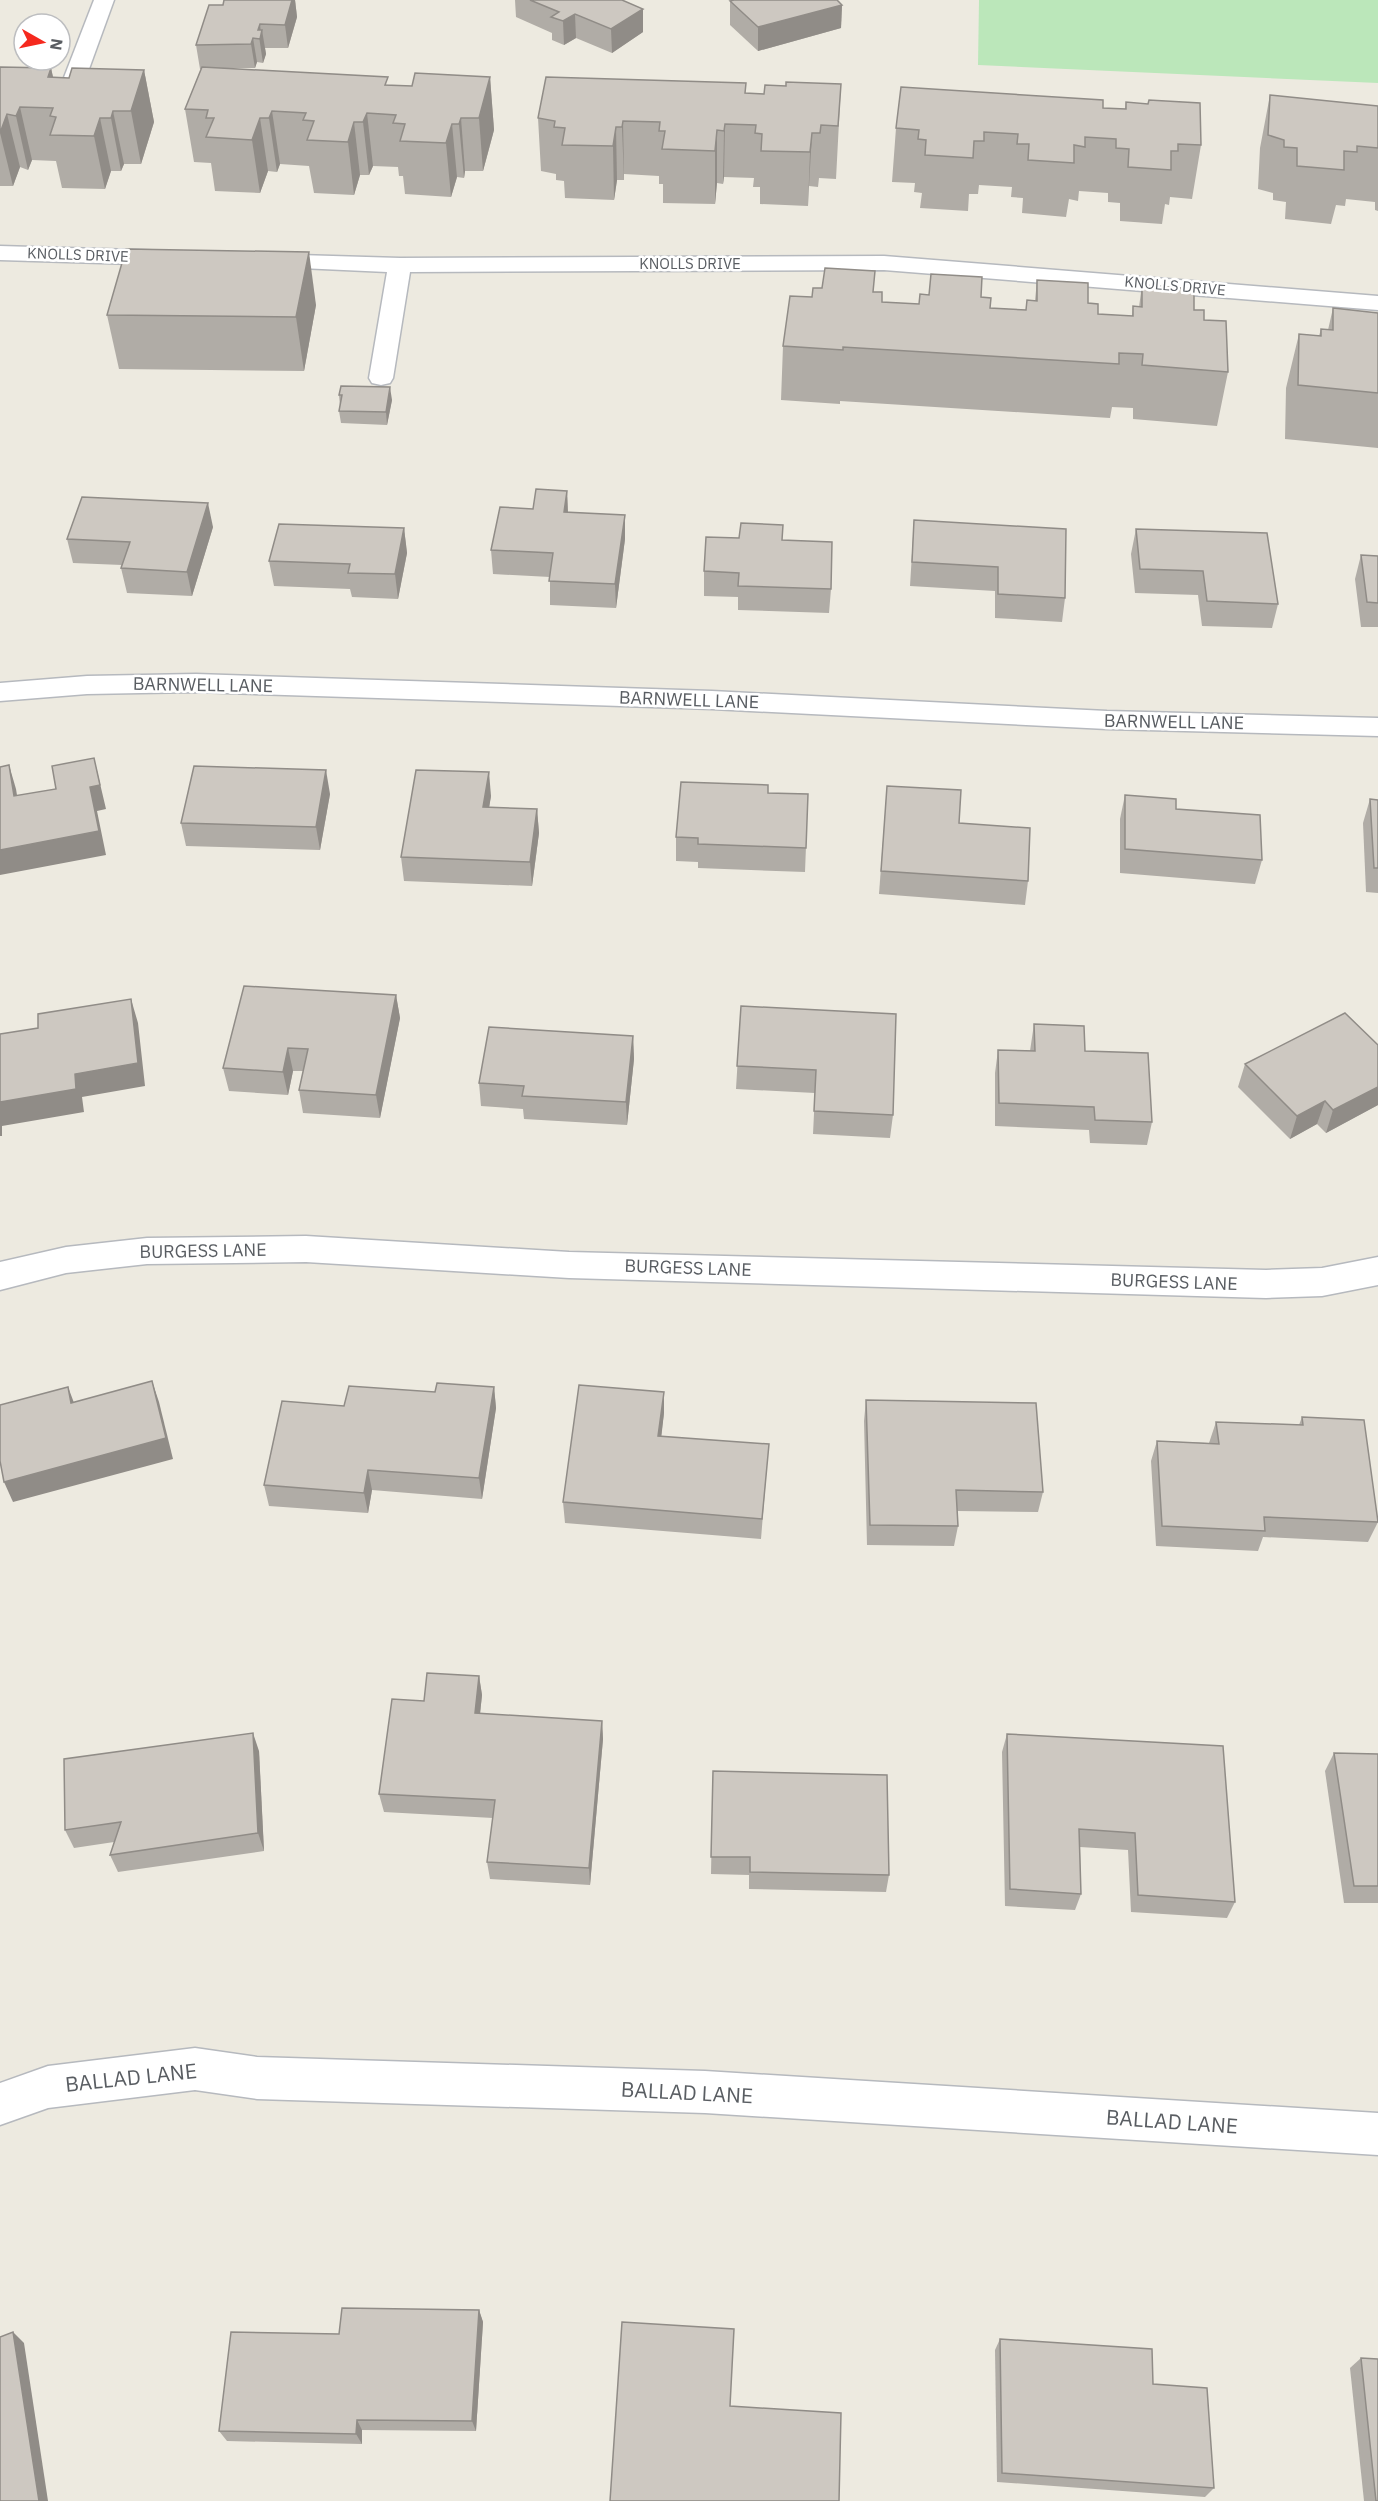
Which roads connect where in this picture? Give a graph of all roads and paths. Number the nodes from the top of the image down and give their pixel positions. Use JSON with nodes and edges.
{"nodes":[{"id":1,"x":104,"y":0,"type":"edge"},
{"id":2,"x":74,"y":80,"type":"edge"},
{"id":3,"x":0,"y":253,"type":"edge"},
{"id":4,"x":190,"y":259,"type":"edge"},
{"id":5,"x":248,"y":261,"type":"edge"},
{"id":6,"x":400,"y":265,"type":"junction"},
{"id":7,"x":1378,"y":303,"type":"edge"},
{"id":8,"x":381,"y":378,"type":"dead end"},
{"id":9,"x":0,"y":692,"type":"edge"},
{"id":10,"x":1378,"y":727,"type":"edge"},
{"id":11,"x":1378,"y":1271,"type":"edge"},
{"id":12,"x":0,"y":1276,"type":"edge"},
{"id":13,"x":0,"y":2104,"type":"edge"},
{"id":14,"x":1378,"y":2134,"type":"edge"}],
"edges":[{"from":1,"to":2,"type":"street"},
{"from":3,"to":4,"type":"street","name":"KNOLLS DRIVE"},
{"from":5,"to":6,"type":"street","name":"KNOLLS DRIVE"},
{"from":6,"to":7,"type":"street","name":"KNOLLS DRIVE"},
{"from":6,"to":8,"type":"street"},
{"from":9,"to":10,"type":"street","name":"BARNWELL LANE"},
{"from":11,"to":12,"type":"street","name":"BURGESS LANE"},
{"from":13,"to":14,"type":"street","name":"BALLAD LANE"}]}
